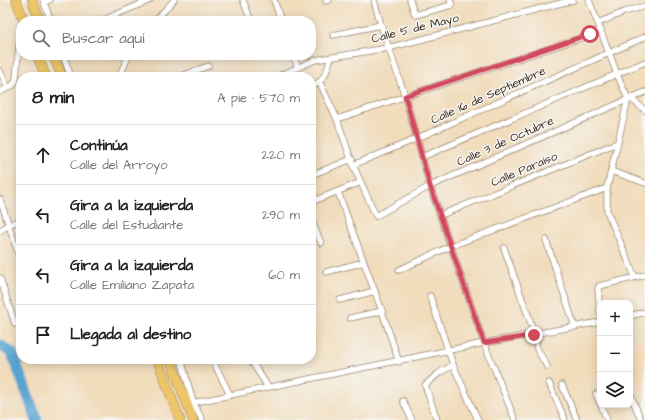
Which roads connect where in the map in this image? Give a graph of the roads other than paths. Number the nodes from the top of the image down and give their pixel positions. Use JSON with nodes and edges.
{"nodes":[{"id":1,"x":16,"y":0,"type":"edge"},
{"id":2,"x":32,"y":0,"type":"edge"},
{"id":3,"x":150,"y":0,"type":"edge"},
{"id":4,"x":174,"y":0,"type":"edge"},
{"id":5,"x":243,"y":0,"type":"edge"},
{"id":6,"x":274,"y":0,"type":"edge"},
{"id":7,"x":374,"y":0,"type":"edge"},
{"id":8,"x":410,"y":0,"type":"edge"},
{"id":9,"x":450,"y":0,"type":"edge"},
{"id":10,"x":572,"y":0,"type":"edge"},
{"id":11,"x":590,"y":0,"type":"edge"},
{"id":12,"x":635,"y":0,"type":"edge"},
{"id":13,"x":46,"y":1,"type":"edge"},
{"id":14,"x":645,"y":6,"type":"edge"},
{"id":15,"x":638,"y":7,"type":"junction"},
{"id":16,"x":22,"y":16,"type":"edge"},
{"id":17,"x":38,"y":16,"type":"edge"},
{"id":18,"x":50,"y":16,"type":"edge"},
{"id":19,"x":113,"y":16,"type":"edge"},
{"id":20,"x":160,"y":16,"type":"edge"},
{"id":21,"x":248,"y":16,"type":"edge"},
{"id":22,"x":279,"y":16,"type":"edge"},
{"id":23,"x":598,"y":23,"type":"junction"},
{"id":24,"x":381,"y":25,"type":"junction"},
{"id":25,"x":601,"y":30,"type":"junction"},
{"id":26,"x":333,"y":35,"type":"dead end"},
{"id":27,"x":645,"y":37,"type":"edge"},
{"id":28,"x":388,"y":48,"type":"junction"},
{"id":29,"x":609,"y":52,"type":"junction"},
{"id":30,"x":331,"y":57,"type":"junction"},
{"id":31,"x":18,"y":60,"type":"edge"},
{"id":32,"x":39,"y":60,"type":"edge"},
{"id":33,"x":56,"y":60,"type":"edge"},
{"id":34,"x":64,"y":60,"type":"edge"},
{"id":35,"x":127,"y":60,"type":"edge"},
{"id":36,"x":295,"y":60,"type":"edge"},
{"id":37,"x":315,"y":60,"type":"edge"},
{"id":38,"x":316,"y":60,"type":"edge"},
{"id":39,"x":645,"y":62,"type":"edge"},
{"id":40,"x":208,"y":66,"type":"dead end"},
{"id":41,"x":298,"y":68,"type":"junction"},
{"id":42,"x":0,"y":71,"type":"edge"},
{"id":43,"x":17,"y":72,"type":"edge"},
{"id":44,"x":44,"y":72,"type":"edge"},
{"id":45,"x":64,"y":72,"type":"edge"},
{"id":46,"x":65,"y":72,"type":"edge"},
{"id":47,"x":121,"y":72,"type":"edge"},
{"id":48,"x":192,"y":72,"type":"edge"},
{"id":49,"x":288,"y":72,"type":"edge"},
{"id":50,"x":617,"y":74,"type":"junction"},
{"id":51,"x":16,"y":79,"type":"edge"},
{"id":52,"x":320,"y":84,"type":"junction"},
{"id":53,"x":316,"y":85,"type":"edge"},
{"id":54,"x":8,"y":88,"type":"junction"},
{"id":55,"x":0,"y":92,"type":"edge"},
{"id":56,"x":645,"y":92,"type":"edge"},
{"id":57,"x":405,"y":96,"type":"junction"},
{"id":58,"x":629,"y":98,"type":"junction"},
{"id":59,"x":645,"y":110,"type":"edge"},
{"id":60,"x":337,"y":119,"type":"junction"},
{"id":61,"x":417,"y":138,"type":"junction"},
{"id":62,"x":617,"y":142,"type":"junction"},
{"id":63,"x":422,"y":157,"type":"junction"},
{"id":64,"x":353,"y":162,"type":"junction"},
{"id":65,"x":611,"y":172,"type":"junction"},
{"id":66,"x":316,"y":173,"type":"edge"},
{"id":67,"x":361,"y":182,"type":"junction"},
{"id":68,"x":645,"y":183,"type":"edge"},
{"id":69,"x":430,"y":186,"type":"junction"},
{"id":70,"x":607,"y":188,"type":"junction"},
{"id":71,"x":338,"y":192,"type":"junction"},
{"id":72,"x":0,"y":199,"type":"edge"},
{"id":73,"x":316,"y":200,"type":"edge"},
{"id":74,"x":441,"y":216,"type":"junction"},
{"id":75,"x":16,"y":222,"type":"edge"},
{"id":76,"x":8,"y":225,"type":"junction"},
{"id":77,"x":0,"y":231,"type":"edge"},
{"id":78,"x":316,"y":231,"type":"edge"},
{"id":79,"x":546,"y":240,"type":"dead end"},
{"id":80,"x":321,"y":243,"type":"dead end"},
{"id":81,"x":451,"y":246,"type":"junction"},
{"id":82,"x":16,"y":248,"type":"edge"},
{"id":83,"x":504,"y":248,"type":"dead end"},
{"id":84,"x":364,"y":262,"type":"junction"},
{"id":85,"x":399,"y":270,"type":"dead end"},
{"id":86,"x":326,"y":272,"type":"dead end"},
{"id":87,"x":645,"y":275,"type":"edge"},
{"id":88,"x":636,"y":277,"type":"junction"},
{"id":89,"x":0,"y":278,"type":"edge"},
{"id":90,"x":375,"y":291,"type":"junction"},
{"id":91,"x":430,"y":296,"type":"dead end"},
{"id":92,"x":340,"y":300,"type":"dead end"},
{"id":93,"x":599,"y":300,"type":"edge"},
{"id":94,"x":382,"y":310,"type":"junction"},
{"id":95,"x":645,"y":312,"type":"edge"},
{"id":96,"x":633,"y":315,"type":"edge"},
{"id":97,"x":350,"y":318,"type":"dead end"},
{"id":98,"x":597,"y":323,"type":"edge"},
{"id":99,"x":15,"y":324,"type":"dead end"},
{"id":100,"x":575,"y":327,"type":"junction"},
{"id":101,"x":534,"y":335,"type":"junction"},
{"id":102,"x":484,"y":343,"type":"junction"},
{"id":103,"x":449,"y":351,"type":"junction"},
{"id":104,"x":399,"y":362,"type":"junction"},
{"id":105,"x":158,"y":364,"type":"edge"},
{"id":106,"x":172,"y":364,"type":"edge"},
{"id":107,"x":182,"y":364,"type":"edge"},
{"id":108,"x":214,"y":364,"type":"edge"},
{"id":109,"x":253,"y":364,"type":"edge"},
{"id":110,"x":454,"y":365,"type":"junction"},
{"id":111,"x":547,"y":366,"type":"dead end"},
{"id":112,"x":549,"y":383,"type":"dead end"},
{"id":113,"x":562,"y":385,"type":"dead end"},
{"id":114,"x":268,"y":387,"type":"junction"},
{"id":115,"x":230,"y":395,"type":"junction"},
{"id":116,"x":633,"y":400,"type":"edge"},
{"id":117,"x":403,"y":401,"type":"dead end"},
{"id":118,"x":190,"y":403,"type":"junction"},
{"id":119,"x":602,"y":408,"type":"edge"},
{"id":120,"x":180,"y":420,"type":"edge"},
{"id":121,"x":193,"y":420,"type":"edge"},
{"id":122,"x":202,"y":420,"type":"edge"},
{"id":123,"x":412,"y":420,"type":"edge"},
{"id":124,"x":437,"y":420,"type":"edge"},
{"id":125,"x":478,"y":420,"type":"edge"},
{"id":126,"x":515,"y":420,"type":"edge"},
{"id":127,"x":565,"y":420,"type":"edge"},
{"id":128,"x":577,"y":420,"type":"edge"},
{"id":129,"x":607,"y":420,"type":"edge"},
{"id":130,"x":642,"y":420,"type":"edge"}],
"edges":[{"from":1,"to":16,"type":"highway"},
{"from":2,"to":17,"type":"highway"},
{"from":3,"to":19,"type":"street"},
{"from":4,"to":20,"type":"street"},
{"from":5,"to":21,"type":"street"},
{"from":6,"to":22,"type":"street"},
{"from":7,"to":24,"type":"street"},
{"from":8,"to":9,"type":"street"},
{"from":10,"to":28,"type":"street","name":"Calle 5 de Mayo"},
{"from":11,"to":23,"type":"street"},
{"from":12,"to":15,"type":"street"},
{"from":13,"to":18,"type":"street"},
{"from":14,"to":15,"type":"street"},
{"from":15,"to":23,"type":"street"},
{"from":23,"to":25,"type":"street"},
{"from":24,"to":26,"type":"street"},
{"from":24,"to":28,"type":"street"},
{"from":25,"to":29,"type":"street"},
{"from":25,"to":57,"type":"street"},
{"from":27,"to":29,"type":"street","name":"Calle 16 de Septiembre"},
{"from":28,"to":30,"type":"street","name":"Calle 5 de Mayo"},
{"from":28,"to":57,"type":"street"},
{"from":29,"to":50,"type":"street"},
{"from":29,"to":61,"type":"street","name":"Calle 16 de Septiembre"},
{"from":30,"to":38,"type":"street","name":"Calle 5 de Mayo"},
{"from":30,"to":52,"type":"street"},
{"from":31,"to":43,"type":"street"},
{"from":32,"to":44,"type":"highway"},
{"from":33,"to":45,"type":"highway"},
{"from":34,"to":46,"type":"street"},
{"from":35,"to":47,"type":"street"},
{"from":36,"to":41,"type":"street"},
{"from":37,"to":41,"type":"street","name":"Calle 5 de Mayo"},
{"from":39,"to":50,"type":"street"},
{"from":40,"to":48,"type":"street"},
{"from":41,"to":49,"type":"street","name":"Calle 5 de Mayo"},
{"from":42,"to":54,"type":"street"},
{"from":50,"to":58,"type":"street"},
{"from":50,"to":63,"type":"street"},
{"from":51,"to":54,"type":"street"},
{"from":52,"to":53,"type":"street"},
{"from":52,"to":60,"type":"street"},
{"from":54,"to":55,"type":"street"},
{"from":56,"to":58,"type":"street","name":"Calle 3 de Octubre"},
{"from":57,"to":60,"type":"street"},
{"from":57,"to":61,"type":"street"},
{"from":58,"to":59,"type":"street"},
{"from":58,"to":62,"type":"street"},
{"from":58,"to":69,"type":"street","name":"Calle 3 de Octubre"},
{"from":60,"to":64,"type":"street"},
{"from":61,"to":63,"type":"street"},
{"from":61,"to":64,"type":"street","name":"Calle 16 de Septiembre"},
{"from":62,"to":65,"type":"street"},
{"from":62,"to":74,"type":"street","name":"Calle Paraíso"},
{"from":63,"to":69,"type":"street"},
{"from":64,"to":66,"type":"street","name":"Calle 16 de Septiembre"},
{"from":64,"to":67,"type":"street"},
{"from":65,"to":68,"type":"street"},
{"from":65,"to":70,"type":"street"},
{"from":67,"to":69,"type":"street","name":"Calle 3 de Octubre"},
{"from":67,"to":71,"type":"street"},
{"from":69,"to":74,"type":"street"},
{"from":70,"to":81,"type":"street"},
{"from":70,"to":88,"type":"street"},
{"from":71,"to":73,"type":"street"},
{"from":71,"to":84,"type":"street"},
{"from":72,"to":76,"type":"street"},
{"from":74,"to":81,"type":"street"},
{"from":75,"to":76,"type":"street"},
{"from":76,"to":77,"type":"street"},
{"from":76,"to":82,"type":"street"},
{"from":78,"to":80,"type":"street"},
{"from":79,"to":100,"type":"street"},
{"from":81,"to":85,"type":"street"},
{"from":81,"to":102,"type":"street"},
{"from":83,"to":101,"type":"street"},
{"from":84,"to":86,"type":"street"},
{"from":84,"to":90,"type":"street"},
{"from":87,"to":88,"type":"street"},
{"from":88,"to":93,"type":"street"},
{"from":89,"to":99,"type":"street"},
{"from":90,"to":92,"type":"street"},
{"from":90,"to":94,"type":"street"},
{"from":91,"to":103,"type":"street"},
{"from":94,"to":97,"type":"street"},
{"from":94,"to":104,"type":"street"},
{"from":95,"to":96,"type":"street"},
{"from":98,"to":100,"type":"street"},
{"from":100,"to":101,"type":"street"},
{"from":101,"to":102,"type":"street"},
{"from":101,"to":111,"type":"street"},
{"from":102,"to":103,"type":"street"},
{"from":102,"to":126,"type":"street"},
{"from":103,"to":104,"type":"street"},
{"from":103,"to":110,"type":"street"},
{"from":104,"to":114,"type":"street"},
{"from":105,"to":120,"type":"highway"},
{"from":106,"to":118,"type":"highway"},
{"from":107,"to":118,"type":"street"},
{"from":108,"to":115,"type":"street"},
{"from":109,"to":114,"type":"street"},
{"from":110,"to":124,"type":"street"},
{"from":110,"to":125,"type":"street"},
{"from":112,"to":127,"type":"street"},
{"from":113,"to":128,"type":"street"},
{"from":114,"to":115,"type":"street"},
{"from":115,"to":118,"type":"street"},
{"from":116,"to":130,"type":"street"},
{"from":117,"to":123,"type":"street"},
{"from":118,"to":121,"type":"highway"},
{"from":118,"to":122,"type":"street"},
{"from":119,"to":129,"type":"street"}]}
